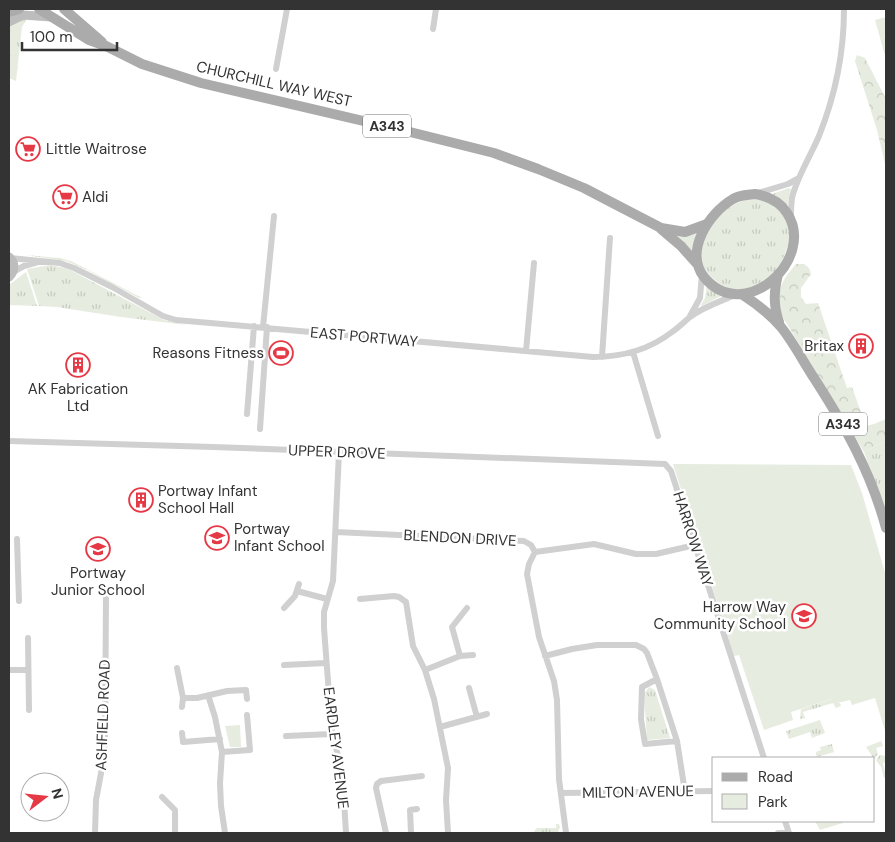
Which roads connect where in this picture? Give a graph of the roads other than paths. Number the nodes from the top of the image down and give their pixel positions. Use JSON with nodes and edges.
{"nodes":[{"id":1,"x":18,"y":9,"type":"edge"},
{"id":2,"x":39,"y":9,"type":"edge"},
{"id":3,"x":64,"y":9,"type":"edge"},
{"id":4,"x":287,"y":9,"type":"edge"},
{"id":5,"x":436,"y":9,"type":"edge"},
{"id":6,"x":844,"y":9,"type":"edge"},
{"id":7,"x":9,"y":12,"type":"edge"},
{"id":8,"x":54,"y":17,"type":"junction"},
{"id":9,"x":9,"y":21,"type":"edge"},
{"id":10,"x":433,"y":29,"type":"dead end"},
{"id":11,"x":106,"y":46,"type":"junction"},
{"id":12,"x":276,"y":69,"type":"dead end"},
{"id":13,"x":799,"y":178,"type":"junction"},
{"id":14,"x":755,"y":194,"type":"junction"},
{"id":15,"x":274,"y":216,"type":"dead end"},
{"id":16,"x":790,"y":219,"type":"junction"},
{"id":17,"x":707,"y":224,"type":"junction"},
{"id":18,"x":661,"y":228,"type":"junction"},
{"id":19,"x":610,"y":238,"type":"dead end"},
{"id":20,"x":9,"y":257,"type":"edge"},
{"id":21,"x":41,"y":261,"type":"junction"},
{"id":22,"x":534,"y":263,"type":"dead end"},
{"id":23,"x":700,"y":270,"type":"junction"},
{"id":24,"x":778,"y":274,"type":"junction"},
{"id":25,"x":10,"y":276,"type":"edge"},
{"id":26,"x":739,"y":295,"type":"junction"},
{"id":27,"x":690,"y":317,"type":"junction"},
{"id":28,"x":254,"y":326,"type":"junction"},
{"id":29,"x":265,"y":327,"type":"junction"},
{"id":30,"x":782,"y":328,"type":"junction"},
{"id":31,"x":526,"y":351,"type":"junction"},
{"id":32,"x":633,"y":352,"type":"junction"},
{"id":33,"x":602,"y":357,"type":"junction"},
{"id":34,"x":247,"y":414,"type":"dead end"},
{"id":35,"x":260,"y":429,"type":"dead end"},
{"id":36,"x":658,"y":436,"type":"dead end"},
{"id":37,"x":9,"y":441,"type":"edge"},
{"id":38,"x":340,"y":452,"type":"junction"},
{"id":39,"x":665,"y":464,"type":"joint"},
{"id":40,"x":886,"y":528,"type":"edge"},
{"id":41,"x":336,"y":532,"type":"junction"},
{"id":42,"x":18,"y":539,"type":"dead end"},
{"id":43,"x":695,"y":545,"type":"junction"},
{"id":44,"x":535,"y":552,"type":"junction"},
{"id":45,"x":9,"y":558,"type":"edge"},
{"id":46,"x":18,"y":558,"type":"junction"},
{"id":47,"x":106,"y":596,"type":"dead end"},
{"id":48,"x":327,"y":599,"type":"junction"},
{"id":49,"x":360,"y":599,"type":"dead end"},
{"id":50,"x":18,"y":602,"type":"dead end"},
{"id":51,"x":284,"y":608,"type":"dead end"},
{"id":52,"x":467,"y":608,"type":"dead end"},
{"id":53,"x":28,"y":638,"type":"dead end"},
{"id":54,"x":473,"y":655,"type":"dead end"},
{"id":55,"x":460,"y":656,"type":"junction"},
{"id":56,"x":545,"y":656,"type":"junction"},
{"id":57,"x":326,"y":663,"type":"junction"},
{"id":58,"x":284,"y":665,"type":"dead end"},
{"id":59,"x":177,"y":668,"type":"dead end"},
{"id":60,"x":9,"y":670,"type":"edge"},
{"id":61,"x":28,"y":670,"type":"junction"},
{"id":62,"x":425,"y":670,"type":"junction"},
{"id":63,"x":657,"y":679,"type":"junction"},
{"id":64,"x":469,"y":688,"type":"dead end"},
{"id":65,"x":208,"y":696,"type":"junction"},
{"id":66,"x":182,"y":698,"type":"junction"},
{"id":67,"x":247,"y":699,"type":"dead end"},
{"id":68,"x":182,"y":707,"type":"dead end"},
{"id":69,"x":29,"y":710,"type":"dead end"},
{"id":70,"x":487,"y":714,"type":"dead end"},
{"id":71,"x":247,"y":715,"type":"dead end"},
{"id":72,"x":477,"y":717,"type":"junction"},
{"id":73,"x":440,"y":727,"type":"junction"},
{"id":74,"x":182,"y":733,"type":"dead end"},
{"id":75,"x":332,"y":734,"type":"junction"},
{"id":76,"x":286,"y":736,"type":"dead end"},
{"id":77,"x":220,"y":739,"type":"junction"},
{"id":78,"x":676,"y":741,"type":"junction"},
{"id":79,"x":222,"y":752,"type":"junction"},
{"id":80,"x":764,"y":757,"type":"edge"},
{"id":81,"x":422,"y":776,"type":"dead end"},
{"id":82,"x":712,"y":791,"type":"edge"},
{"id":83,"x":685,"y":792,"type":"junction"},
{"id":84,"x":561,"y":793,"type":"junction"},
{"id":85,"x":162,"y":797,"type":"dead end"},
{"id":86,"x":417,"y":809,"type":"dead end"},
{"id":87,"x":95,"y":833,"type":"edge"},
{"id":88,"x":175,"y":833,"type":"edge"},
{"id":89,"x":225,"y":833,"type":"edge"},
{"id":90,"x":346,"y":833,"type":"edge"},
{"id":91,"x":386,"y":833,"type":"edge"},
{"id":92,"x":411,"y":833,"type":"edge"},
{"id":93,"x":448,"y":833,"type":"edge"},
{"id":94,"x":566,"y":833,"type":"edge"},
{"id":95,"x":778,"y":833,"type":"edge"},
{"id":96,"x":789,"y":833,"type":"edge"}],
"edges":[{"from":1,"to":7,"type":"main road"},
{"from":1,"to":9,"type":"main road"},
{"from":2,"to":8,"type":"main road","name":"CHURCHILL WAY WEST","number":"A343"},
{"from":3,"to":11,"type":"main road","name":"CHURCHILL WAY WEST","number":"A343"},
{"from":4,"to":12,"type":"street"},
{"from":5,"to":10,"type":"street"},
{"from":6,"to":13,"type":"street"},
{"from":8,"to":9,"type":"main road","number":"A343"},
{"from":8,"to":11,"type":"main road","name":"CHURCHILL WAY WEST","number":"A343"},
{"from":11,"to":18,"type":"main road","name":"CHURCHILL WAY WEST","number":"A343"},
{"from":13,"to":14,"type":"street"},
{"from":13,"to":16,"type":"street"},
{"from":14,"to":16,"type":"main road"},
{"from":14,"to":17,"type":"main road","name":"CHURCHILL WAY WEST"},
{"from":15,"to":29,"type":"street"},
{"from":16,"to":24,"type":"main road","name":"CHURCHILL WAY WEST"},
{"from":17,"to":18,"type":"main road","name":"CHURCHILL WAY WEST","number":"A343"},
{"from":17,"to":23,"type":"main road","name":"CHURCHILL WAY WEST"},
{"from":18,"to":23,"type":"main road","name":"CHURCHILL WAY WEST","number":"A343"},
{"from":19,"to":33,"type":"street"},
{"from":20,"to":21,"type":"street","name":"EAST PORTWAY"},
{"from":20,"to":25,"type":"main road"},
{"from":21,"to":25,"type":"street","name":"EAST PORTWAY"},
{"from":21,"to":28,"type":"street","name":"EAST PORTWAY"},
{"from":22,"to":31,"type":"street"},
{"from":23,"to":26,"type":"main road","name":"CHURCHILL WAY WEST"},
{"from":23,"to":27,"type":"street"},
{"from":24,"to":26,"type":"main road","name":"CHURCHILL WAY WEST"},
{"from":24,"to":30,"type":"main road","name":"CHURCHILL WAY WEST","number":"A343"},
{"from":26,"to":27,"type":"street","name":"EAST PORTWAY"},
{"from":26,"to":30,"type":"main road","name":"CHURCHILL WAY WEST","number":"A343"},
{"from":27,"to":32,"type":"street","name":"EAST PORTWAY"},
{"from":28,"to":29,"type":"street","name":"EAST PORTWAY"},
{"from":28,"to":34,"type":"street"},
{"from":29,"to":31,"type":"street","name":"EAST PORTWAY"},
{"from":29,"to":35,"type":"street"},
{"from":30,"to":40,"type":"main road","name":"CHURCHILL WAY WEST","number":"A343"},
{"from":31,"to":33,"type":"street","name":"EAST PORTWAY"},
{"from":32,"to":33,"type":"street","name":"EAST PORTWAY"},
{"from":32,"to":36,"type":"street"},
{"from":37,"to":38,"type":"street","name":"UPPER DROVE"},
{"from":38,"to":39,"type":"street","name":"UPPER DROVE"},
{"from":38,"to":41,"type":"street","name":"EARDLEY AVENUE"},
{"from":39,"to":43,"type":"street","name":"HARROW WAY"},
{"from":41,"to":44,"type":"street","name":"BLENDON DRIVE"},
{"from":41,"to":48,"type":"street","name":"EARDLEY AVENUE"},
{"from":42,"to":46,"type":"street"},
{"from":43,"to":44,"type":"street","name":"BLENDON DRIVE"},
{"from":43,"to":80,"type":"street","name":"HARROW WAY"},
{"from":44,"to":56,"type":"street"},
{"from":45,"to":46,"type":"street"},
{"from":46,"to":50,"type":"street"},
{"from":47,"to":87,"type":"street","name":"ASHFIELD ROAD"},
{"from":48,"to":51,"type":"street"},
{"from":48,"to":57,"type":"street","name":"EARDLEY AVENUE"},
{"from":49,"to":62,"type":"street"},
{"from":52,"to":55,"type":"street"},
{"from":53,"to":61,"type":"street"},
{"from":54,"to":55,"type":"street"},
{"from":55,"to":62,"type":"street"},
{"from":56,"to":63,"type":"street"},
{"from":56,"to":84,"type":"street"},
{"from":57,"to":58,"type":"street"},
{"from":57,"to":75,"type":"street","name":"EARDLEY AVENUE"},
{"from":59,"to":66,"type":"street"},
{"from":60,"to":61,"type":"street"},
{"from":61,"to":69,"type":"street"},
{"from":62,"to":73,"type":"street"},
{"from":63,"to":78,"type":"street"},
{"from":63,"to":78,"type":"street"},
{"from":64,"to":72,"type":"street"},
{"from":65,"to":66,"type":"street"},
{"from":65,"to":67,"type":"street"},
{"from":65,"to":77,"type":"street"},
{"from":66,"to":68,"type":"street"},
{"from":70,"to":72,"type":"street"},
{"from":71,"to":79,"type":"street"},
{"from":72,"to":73,"type":"street"},
{"from":73,"to":93,"type":"street"},
{"from":74,"to":77,"type":"street"},
{"from":75,"to":76,"type":"street"},
{"from":75,"to":90,"type":"street","name":"EARDLEY AVENUE"},
{"from":77,"to":79,"type":"street"},
{"from":78,"to":83,"type":"street"},
{"from":79,"to":89,"type":"street"},
{"from":81,"to":91,"type":"street"},
{"from":82,"to":83,"type":"street","name":"MILTON AVENUE"},
{"from":83,"to":84,"type":"street","name":"MILTON AVENUE"},
{"from":84,"to":94,"type":"street"},
{"from":85,"to":88,"type":"street"},
{"from":86,"to":92,"type":"street"},
{"from":95,"to":96,"type":"street"}]}
